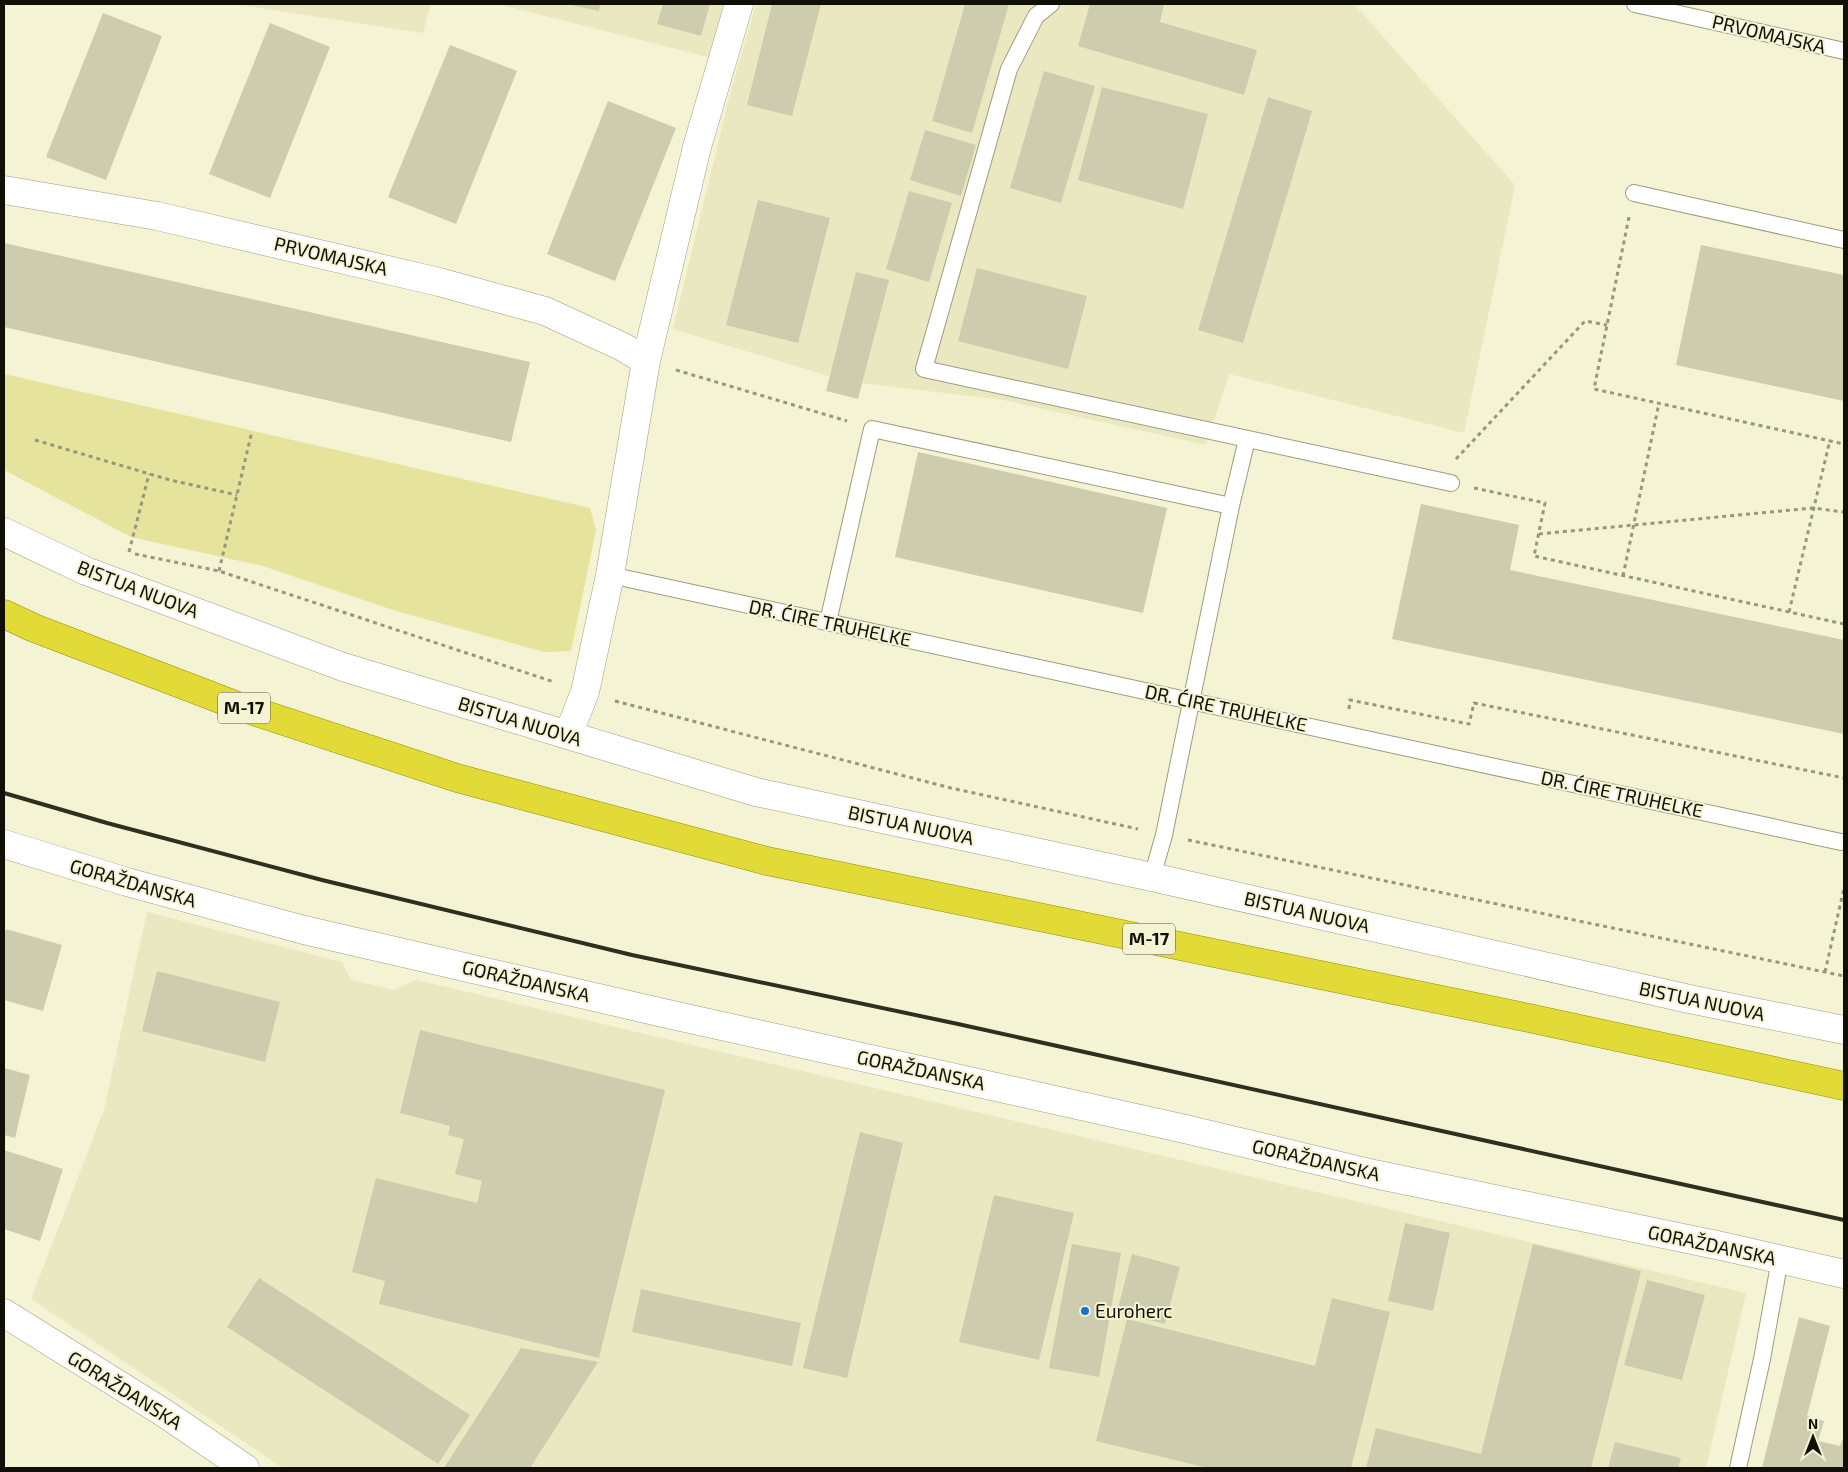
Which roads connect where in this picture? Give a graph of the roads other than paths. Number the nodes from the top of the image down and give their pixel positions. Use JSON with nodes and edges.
{"nodes":[{"id":1,"x":739,"y":4,"type":"edge"},
{"id":2,"x":1051,"y":4,"type":"edge"},
{"id":3,"x":1635,"y":4,"type":"edge"},
{"id":4,"x":1844,"y":51,"type":"edge"},
{"id":5,"x":4,"y":190,"type":"edge"},
{"id":6,"x":1634,"y":193,"type":"road end"},
{"id":7,"x":1844,"y":240,"type":"edge"},
{"id":8,"x":646,"y":361,"type":"junction"},
{"id":9,"x":1246,"y":439,"type":"junction"},
{"id":10,"x":1451,"y":483,"type":"road end"},
{"id":11,"x":1231,"y":506,"type":"junction"},
{"id":12,"x":4,"y":532,"type":"edge"},
{"id":13,"x":610,"y":575,"type":"junction"},
{"id":14,"x":4,"y":601,"type":"edge"},
{"id":15,"x":4,"y":614,"type":"edge"},
{"id":16,"x":828,"y":622,"type":"junction"},
{"id":17,"x":4,"y":624,"type":"edge"},
{"id":18,"x":34,"y":628,"type":"junction"},
{"id":19,"x":1191,"y":700,"type":"junction"},
{"id":20,"x":568,"y":735,"type":"junction"},
{"id":21,"x":1841,"y":842,"type":"dead end"},
{"id":22,"x":4,"y":844,"type":"edge"},
{"id":23,"x":1152,"y":878,"type":"junction"},
{"id":24,"x":1844,"y":1030,"type":"edge"},
{"id":25,"x":1844,"y":1086,"type":"edge"},
{"id":26,"x":1780,"y":1259,"type":"junction"},
{"id":27,"x":1844,"y":1274,"type":"edge"},
{"id":28,"x":4,"y":1313,"type":"edge"},
{"id":29,"x":245,"y":1468,"type":"edge"},
{"id":30,"x":1738,"y":1468,"type":"edge"}],
"edges":[{"from":1,"to":8,"type":"street"},
{"from":2,"to":9,"type":"lane"},
{"from":3,"to":4,"type":"lane","name":"PRVOMAJSKA"},
{"from":5,"to":8,"type":"street","name":"PRVOMAJSKA"},
{"from":6,"to":7,"type":"lane"},
{"from":8,"to":13,"type":"street"},
{"from":9,"to":10,"type":"lane"},
{"from":9,"to":11,"type":"lane"},
{"from":11,"to":16,"type":"lane"},
{"from":11,"to":19,"type":"lane"},
{"from":12,"to":20,"type":"street","name":"BISTUA NUOVA"},
{"from":13,"to":16,"type":"lane","name":"DR. ĆIRE TRUHELKE"},
{"from":13,"to":20,"type":"street"},
{"from":14,"to":18,"type":"highway"},
{"from":15,"to":18,"type":"highway","number":"M-17"},
{"from":16,"to":19,"type":"lane","name":"DR. ĆIRE TRUHELKE"},
{"from":17,"to":18,"type":"highway"},
{"from":18,"to":25,"type":"highway","number":"M-17"},
{"from":19,"to":21,"type":"lane","name":"DR. ĆIRE TRUHELKE"},
{"from":19,"to":23,"type":"lane"},
{"from":20,"to":23,"type":"street","name":"BISTUA NUOVA"},
{"from":22,"to":26,"type":"street","name":"GORAŽDANSKA"},
{"from":23,"to":24,"type":"street","name":"BISTUA NUOVA"},
{"from":26,"to":27,"type":"street","name":"GORAŽDANSKA"},
{"from":26,"to":30,"type":"lane"},
{"from":28,"to":29,"type":"street","name":"GORAŽDANSKA"}]}
